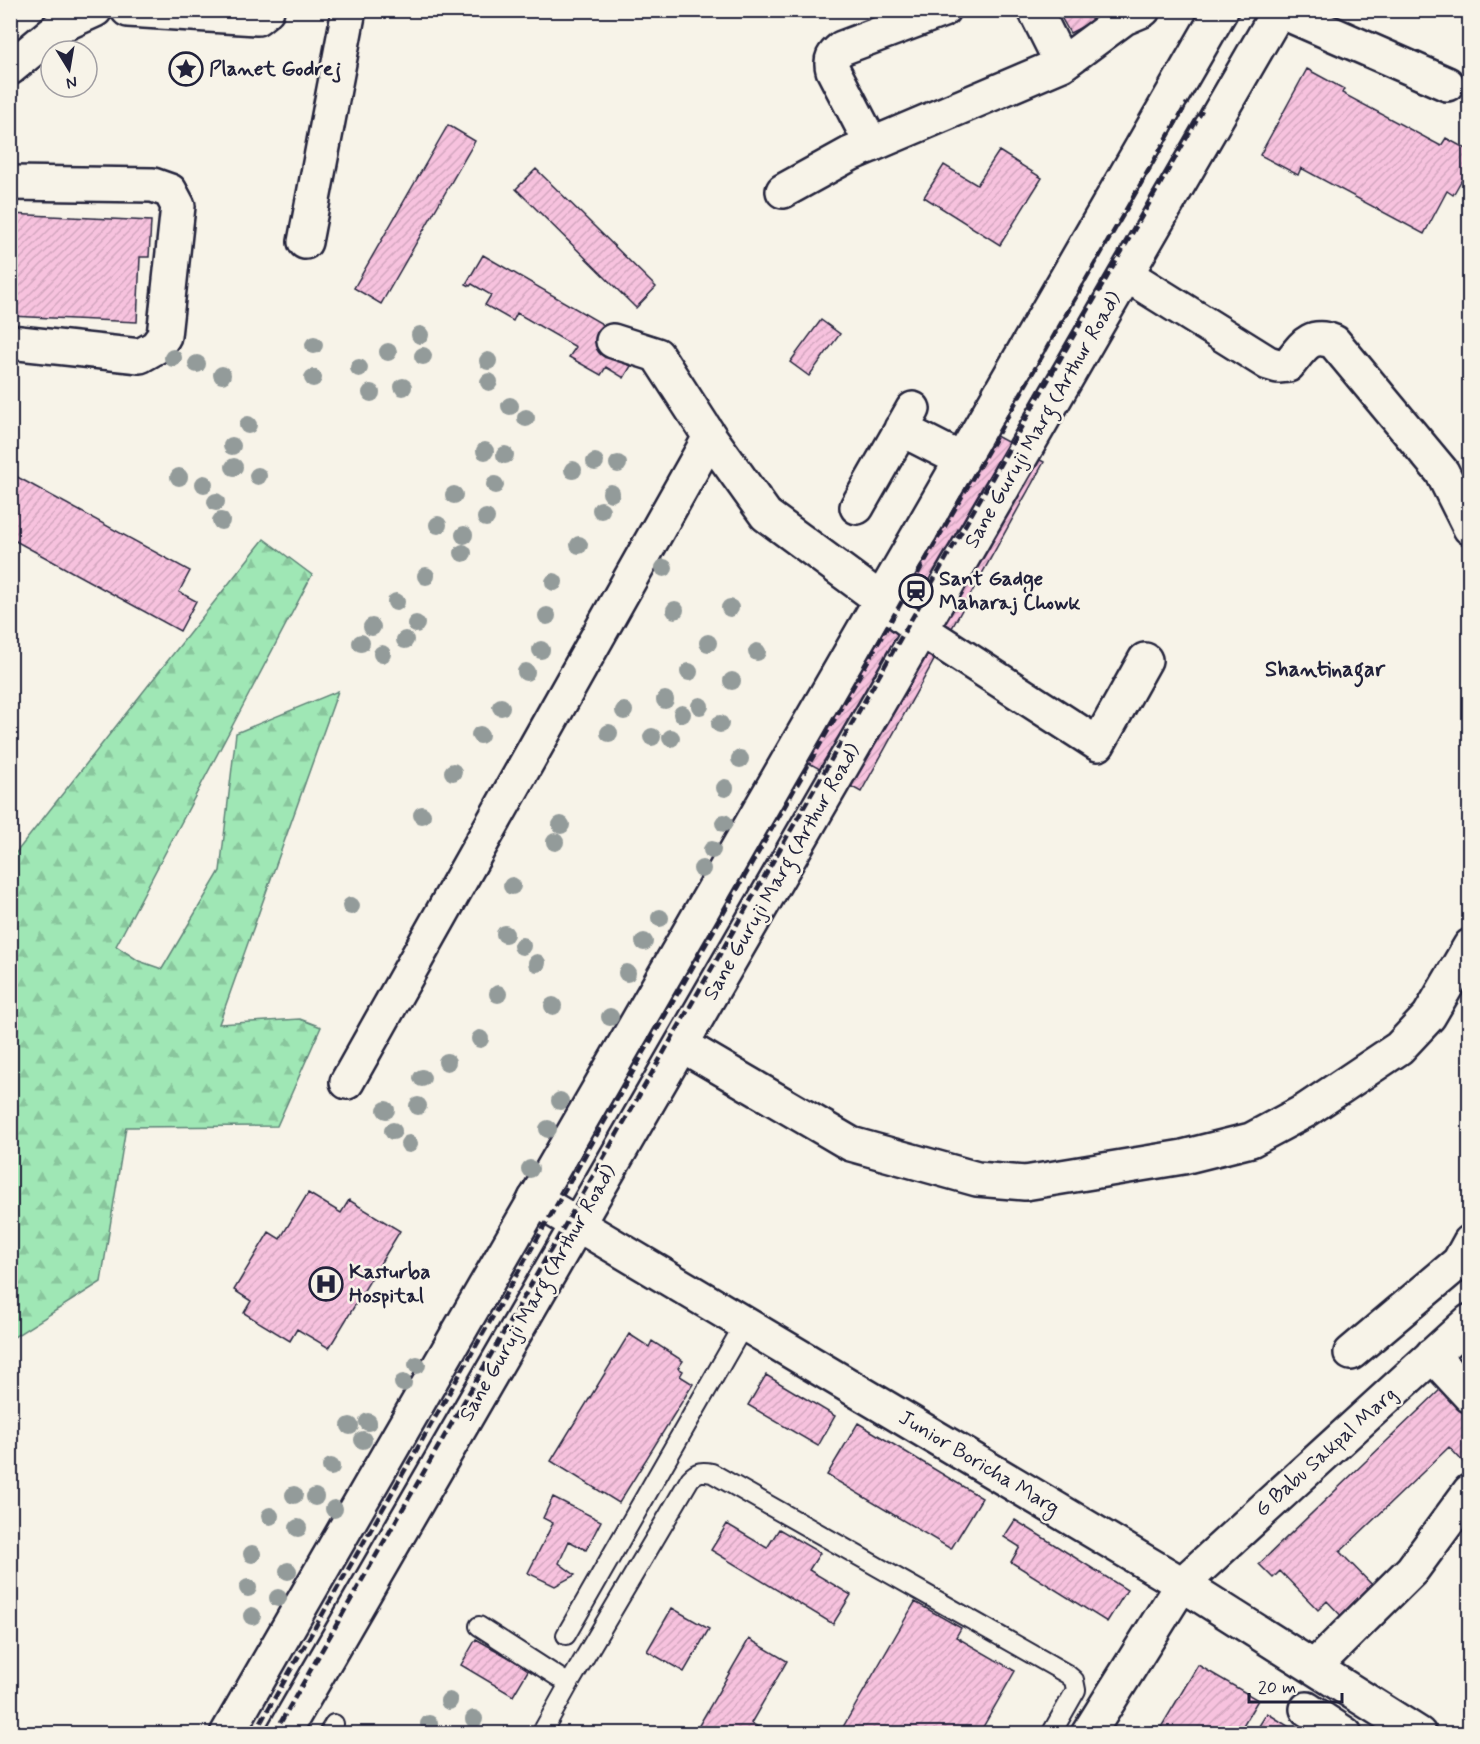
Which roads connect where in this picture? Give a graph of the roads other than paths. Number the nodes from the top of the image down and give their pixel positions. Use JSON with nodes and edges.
{"nodes":[{"id":1,"x":95,"y":10,"type":"edge"},
{"id":2,"x":128,"y":10,"type":"edge"},
{"id":3,"x":267,"y":10,"type":"edge"},
{"id":4,"x":349,"y":10,"type":"edge"},
{"id":5,"x":943,"y":10,"type":"edge"},
{"id":6,"x":1035,"y":10,"type":"edge"},
{"id":7,"x":1221,"y":10,"type":"edge"},
{"id":8,"x":1279,"y":11,"type":"edge"},
{"id":9,"x":1130,"y":13,"type":"edge"},
{"id":10,"x":1062,"y":64,"type":"junction"},
{"id":11,"x":10,"y":68,"type":"edge"},
{"id":12,"x":1447,"y":84,"type":"dead end"},
{"id":13,"x":872,"y":145,"type":"junction"},
{"id":14,"x":10,"y":183,"type":"edge"},
{"id":15,"x":783,"y":191,"type":"dead end"},
{"id":16,"x":305,"y":242,"type":"dead end"},
{"id":17,"x":1127,"y":275,"type":"junction"},
{"id":18,"x":613,"y":341,"type":"dead end"},
{"id":19,"x":10,"y":342,"type":"edge"},
{"id":20,"x":710,"y":437,"type":"junction"},
{"id":21,"x":962,"y":460,"type":"junction"},
{"id":22,"x":857,"y":507,"type":"dead end"},
{"id":23,"x":1470,"y":528,"type":"edge"},
{"id":24,"x":881,"y":600,"type":"junction"},
{"id":25,"x":921,"y":630,"type":"junction"},
{"id":26,"x":1145,"y":660,"type":"dead end"},
{"id":27,"x":1470,"y":946,"type":"edge"},
{"id":28,"x":682,"y":1045,"type":"junction"},
{"id":29,"x":347,"y":1082,"type":"dead end"},
{"id":30,"x":535,"y":1199,"type":"junction"},
{"id":31,"x":578,"y":1224,"type":"junction"},
{"id":32,"x":1466,"y":1259,"type":"edge"},
{"id":33,"x":499,"y":1263,"type":"junction"},
{"id":34,"x":542,"y":1287,"type":"junction"},
{"id":35,"x":1470,"y":1321,"type":"edge"},
{"id":36,"x":745,"y":1323,"type":"junction"},
{"id":37,"x":1351,"y":1353,"type":"dead end"},
{"id":38,"x":1432,"y":1356,"type":"junction"},
{"id":39,"x":1470,"y":1396,"type":"edge"},
{"id":40,"x":415,"y":1408,"type":"junction"},
{"id":41,"x":458,"y":1431,"type":"junction"},
{"id":42,"x":1470,"y":1491,"type":"edge"},
{"id":43,"x":1182,"y":1584,"type":"junction"},
{"id":44,"x":303,"y":1602,"type":"junction"},
{"id":45,"x":346,"y":1624,"type":"junction"},
{"id":46,"x":479,"y":1626,"type":"dead end"},
{"id":47,"x":566,"y":1635,"type":"dead end"},
{"id":48,"x":1314,"y":1667,"type":"junction"},
{"id":49,"x":568,"y":1684,"type":"junction"},
{"id":50,"x":1367,"y":1701,"type":"junction"},
{"id":51,"x":1306,"y":1709,"type":"dead end"},
{"id":52,"x":227,"y":1734,"type":"edge"},
{"id":53,"x":283,"y":1734,"type":"edge"},
{"id":54,"x":541,"y":1734,"type":"edge"},
{"id":55,"x":1051,"y":1734,"type":"edge"},
{"id":56,"x":1088,"y":1734,"type":"edge"},
{"id":57,"x":1346,"y":1734,"type":"edge"},
{"id":58,"x":1419,"y":1734,"type":"edge"}],
"edges":[{"from":1,"to":11,"type":"street"},
{"from":2,"to":3,"type":"street"},
{"from":4,"to":16,"type":"street"},
{"from":5,"to":13,"type":"street"},
{"from":6,"to":10,"type":"street"},
{"from":7,"to":21,"type":"street"},
{"from":8,"to":12,"type":"street"},
{"from":8,"to":17,"type":"street","name":"Sane Guruji Marg (Arthur Road)"},
{"from":9,"to":10,"type":"street"},
{"from":10,"to":13,"type":"street"},
{"from":13,"to":15,"type":"street"},
{"from":14,"to":19,"type":"street"},
{"from":17,"to":23,"type":"street"},
{"from":17,"to":25,"type":"street","name":"Sane Guruji Marg (Arthur Road)"},
{"from":18,"to":20,"type":"street"},
{"from":20,"to":24,"type":"street"},
{"from":20,"to":29,"type":"street"},
{"from":21,"to":22,"type":"street"},
{"from":21,"to":24,"type":"street"},
{"from":24,"to":25,"type":"street"},
{"from":24,"to":30,"type":"street"},
{"from":25,"to":26,"type":"street"},
{"from":25,"to":28,"type":"street","name":"Sane Guruji Marg (Arthur Road)"},
{"from":27,"to":28,"type":"street"},
{"from":28,"to":31,"type":"street","name":"Sane Guruji Marg (Arthur Road)"},
{"from":30,"to":31,"type":"street","name":"Junior Boricha Marg"},
{"from":30,"to":33,"type":"street"},
{"from":31,"to":34,"type":"street","name":"Sane Guruji Marg (Arthur Road)"},
{"from":31,"to":36,"type":"street","name":"Junior Boricha Marg"},
{"from":32,"to":37,"type":"street"},
{"from":33,"to":34,"type":"street"},
{"from":33,"to":40,"type":"street"},
{"from":34,"to":41,"type":"street","name":"Sane Guruji Marg (Arthur Road)"},
{"from":35,"to":38,"type":"street","name":"G Babu Sakpal Marg"},
{"from":36,"to":43,"type":"street","name":"Junior Boricha Marg"},
{"from":36,"to":47,"type":"lane"},
{"from":38,"to":39,"type":"street"},
{"from":38,"to":43,"type":"street","name":"G Babu Sakpal Marg"},
{"from":40,"to":41,"type":"street"},
{"from":40,"to":44,"type":"street"},
{"from":41,"to":45,"type":"street","name":"Sane Guruji Marg (Arthur Road)"},
{"from":42,"to":48,"type":"street"},
{"from":43,"to":48,"type":"street","name":"Junior Boricha Marg"},
{"from":43,"to":56,"type":"street","name":"G Babu Sakpal Marg"},
{"from":44,"to":45,"type":"street"},
{"from":44,"to":52,"type":"street"},
{"from":45,"to":53,"type":"street","name":"Sane Guruji Marg (Arthur Road)"},
{"from":46,"to":49,"type":"lane"},
{"from":48,"to":50,"type":"street","name":"Junior Boricha Marg"},
{"from":49,"to":54,"type":"lane"},
{"from":49,"to":55,"type":"lane"},
{"from":50,"to":57,"type":"street"},
{"from":50,"to":58,"type":"street","name":"Junior Boricha Marg"},
{"from":51,"to":57,"type":"street"}]}
